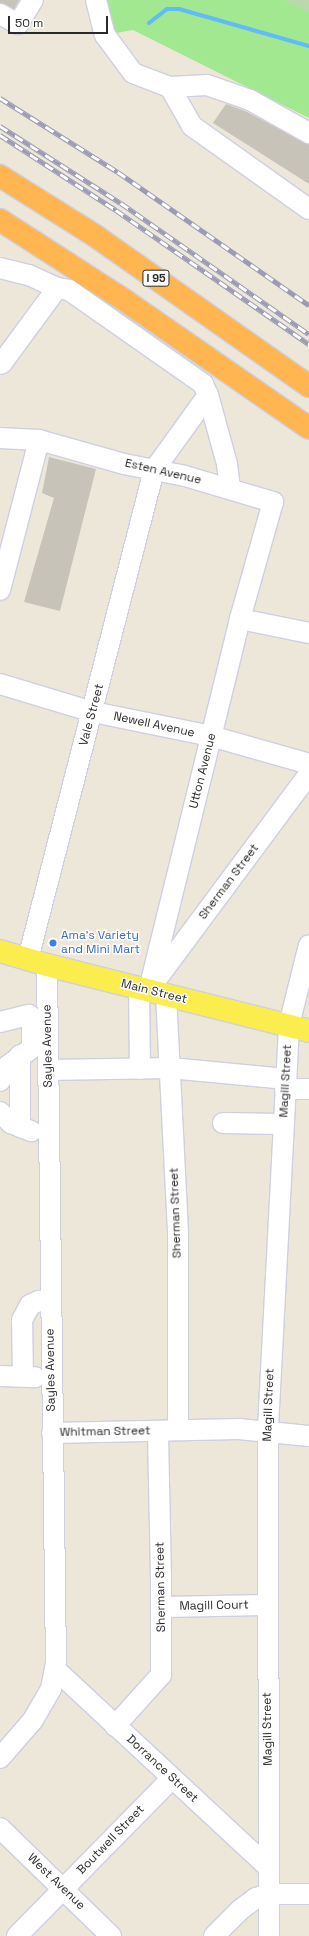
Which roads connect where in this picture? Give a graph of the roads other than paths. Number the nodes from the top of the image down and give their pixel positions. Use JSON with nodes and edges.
{"nodes":[{"id":1,"x":33,"y":0,"type":"edge"},
{"id":2,"x":96,"y":0,"type":"edge"},
{"id":3,"x":0,"y":14,"type":"edge"},
{"id":4,"x":170,"y":87,"type":"junction"},
{"id":5,"x":309,"y":133,"type":"edge"},
{"id":6,"x":0,"y":176,"type":"edge"},
{"id":7,"x":309,"y":209,"type":"edge"},
{"id":8,"x":0,"y":220,"type":"edge"},
{"id":9,"x":0,"y":268,"type":"edge"},
{"id":10,"x":57,"y":288,"type":"junction"},
{"id":11,"x":0,"y":364,"type":"edge"},
{"id":12,"x":240,"y":380,"type":"junction"},
{"id":13,"x":309,"y":386,"type":"edge"},
{"id":14,"x":208,"y":395,"type":"junction"},
{"id":15,"x":309,"y":428,"type":"edge"},
{"id":16,"x":0,"y":438,"type":"edge"},
{"id":17,"x":309,"y":438,"type":"edge"},
{"id":18,"x":39,"y":440,"type":"junction"},
{"id":19,"x":154,"y":470,"type":"junction"},
{"id":20,"x":230,"y":488,"type":"junction"},
{"id":21,"x":258,"y":553,"type":"joint"},
{"id":22,"x":0,"y":590,"type":"edge"},
{"id":23,"x":240,"y":619,"type":"junction"},
{"id":24,"x":309,"y":633,"type":"edge"},
{"id":25,"x":0,"y":684,"type":"edge"},
{"id":26,"x":93,"y":712,"type":"junction"},
{"id":27,"x":212,"y":736,"type":"junction"},
{"id":28,"x":309,"y":764,"type":"edge"},
{"id":29,"x":309,"y":774,"type":"edge"},
{"id":30,"x":309,"y":945,"type":"edge"},
{"id":31,"x":0,"y":951,"type":"edge"},
{"id":32,"x":37,"y":962,"type":"junction"},
{"id":33,"x":151,"y":991,"type":"junction"},
{"id":34,"x":0,"y":1022,"type":"edge"},
{"id":35,"x":299,"y":1028,"type":"edge"},
{"id":36,"x":34,"y":1050,"type":"junction"},
{"id":37,"x":170,"y":1068,"type":"junction"},
{"id":38,"x":140,"y":1069,"type":"junction"},
{"id":39,"x":48,"y":1070,"type":"junction"},
{"id":40,"x":0,"y":1081,"type":"edge"},
{"id":41,"x":286,"y":1084,"type":"junction"},
{"id":42,"x":309,"y":1089,"type":"edge"},
{"id":43,"x":0,"y":1112,"type":"edge"},
{"id":44,"x":223,"y":1123,"type":"dead end"},
{"id":45,"x":284,"y":1124,"type":"junction"},
{"id":46,"x":20,"y":1127,"type":"junction"},
{"id":47,"x":49,"y":1131,"type":"junction"},
{"id":48,"x":50,"y":1300,"type":"junction"},
{"id":49,"x":0,"y":1376,"type":"edge"},
{"id":50,"x":23,"y":1376,"type":"junction"},
{"id":51,"x":51,"y":1377,"type":"junction"},
{"id":52,"x":178,"y":1430,"type":"junction"},
{"id":53,"x":158,"y":1431,"type":"junction"},
{"id":54,"x":268,"y":1432,"type":"junction"},
{"id":55,"x":52,"y":1433,"type":"junction"},
{"id":56,"x":309,"y":1436,"type":"edge"},
{"id":57,"x":268,"y":1605,"type":"junction"},
{"id":58,"x":161,"y":1606,"type":"junction"},
{"id":59,"x":55,"y":1669,"type":"junction"},
{"id":60,"x":115,"y":1726,"type":"junction"},
{"id":61,"x":0,"y":1758,"type":"edge"},
{"id":62,"x":172,"y":1778,"type":"junction"},
{"id":63,"x":0,"y":1828,"type":"edge"},
{"id":64,"x":269,"y":1868,"type":"junction"},
{"id":65,"x":63,"y":1890,"type":"junction"},
{"id":66,"x":269,"y":1894,"type":"junction"},
{"id":67,"x":309,"y":1894,"type":"edge"},
{"id":68,"x":17,"y":1936,"type":"edge"},
{"id":69,"x":111,"y":1936,"type":"edge"},
{"id":70,"x":214,"y":1936,"type":"edge"},
{"id":71,"x":270,"y":1936,"type":"edge"}],
"edges":[{"from":1,"to":3,"type":"street"},
{"from":2,"to":4,"type":"street"},
{"from":4,"to":5,"type":"street"},
{"from":4,"to":7,"type":"street"},
{"from":6,"to":13,"type":"highway","number":"I 95"},
{"from":8,"to":12,"type":"highway"},
{"from":9,"to":10,"type":"street"},
{"from":10,"to":11,"type":"street"},
{"from":10,"to":14,"type":"street"},
{"from":12,"to":15,"type":"highway"},
{"from":12,"to":17,"type":"highway"},
{"from":14,"to":19,"type":"street"},
{"from":14,"to":20,"type":"street"},
{"from":16,"to":18,"type":"street","name":"Esten Avenue"},
{"from":18,"to":19,"type":"street","name":"Esten Avenue"},
{"from":18,"to":22,"type":"street"},
{"from":19,"to":20,"type":"street","name":"Esten Avenue"},
{"from":19,"to":26,"type":"street","name":"Vale Street"},
{"from":20,"to":21,"type":"street","name":"Esten Avenue"},
{"from":21,"to":23,"type":"street","name":"Utton Avenue"},
{"from":23,"to":24,"type":"street"},
{"from":23,"to":27,"type":"street","name":"Utton Avenue"},
{"from":25,"to":26,"type":"street","name":"Newell Avenue"},
{"from":26,"to":27,"type":"street","name":"Newell Avenue"},
{"from":26,"to":32,"type":"street","name":"Vale Street"},
{"from":27,"to":28,"type":"street","name":"Newell Avenue"},
{"from":27,"to":33,"type":"street","name":"Utton Avenue"},
{"from":29,"to":33,"type":"street","name":"Sherman Street"},
{"from":30,"to":35,"type":"street","name":"Magill Street"},
{"from":31,"to":32,"type":"main road","name":"Main Street"},
{"from":32,"to":33,"type":"main road","name":"Main Street"},
{"from":32,"to":36,"type":"street","name":"Sayles Avenue"},
{"from":33,"to":35,"type":"main road","name":"Main Street"},
{"from":33,"to":37,"type":"street","name":"Sherman Street"},
{"from":33,"to":38,"type":"street"},
{"from":34,"to":36,"type":"street"},
{"from":35,"to":41,"type":"street","name":"Magill Street"},
{"from":36,"to":39,"type":"street","name":"Sayles Avenue"},
{"from":36,"to":40,"type":"street"},
{"from":36,"to":46,"type":"street"},
{"from":37,"to":38,"type":"street"},
{"from":37,"to":41,"type":"street"},
{"from":37,"to":52,"type":"street","name":"Sherman Street"},
{"from":38,"to":39,"type":"street"},
{"from":39,"to":47,"type":"street","name":"Sayles Avenue"},
{"from":41,"to":42,"type":"street"},
{"from":41,"to":45,"type":"street","name":"Magill Street"},
{"from":43,"to":46,"type":"street"},
{"from":44,"to":45,"type":"street"},
{"from":45,"to":54,"type":"street","name":"Magill Street"},
{"from":46,"to":47,"type":"street"},
{"from":47,"to":48,"type":"street","name":"Sayles Avenue"},
{"from":48,"to":50,"type":"street"},
{"from":48,"to":51,"type":"street","name":"Sayles Avenue"},
{"from":49,"to":50,"type":"street"},
{"from":50,"to":51,"type":"street"},
{"from":51,"to":55,"type":"street","name":"Sayles Avenue"},
{"from":52,"to":53,"type":"street","name":"Whitman Street"},
{"from":52,"to":54,"type":"street"},
{"from":53,"to":55,"type":"street","name":"Whitman Street"},
{"from":53,"to":58,"type":"street","name":"Sherman Street"},
{"from":54,"to":56,"type":"street"},
{"from":54,"to":57,"type":"street","name":"Magill Street"},
{"from":55,"to":59,"type":"street","name":"Sayles Avenue"},
{"from":57,"to":58,"type":"street","name":"Magill Court"},
{"from":57,"to":64,"type":"street","name":"Magill Street"},
{"from":58,"to":60,"type":"street","name":"Sherman Street"},
{"from":59,"to":60,"type":"street","name":"Dorrance Street"},
{"from":59,"to":61,"type":"street","name":"Sayles Avenue"},
{"from":60,"to":62,"type":"street","name":"Dorrance Street"},
{"from":62,"to":64,"type":"street","name":"Dorrance Street"},
{"from":62,"to":65,"type":"street","name":"Boutwell Street"},
{"from":63,"to":65,"type":"street","name":"West Avenue"},
{"from":64,"to":66,"type":"street","name":"Magill Street"},
{"from":65,"to":68,"type":"street","name":"Boutwell Street"},
{"from":65,"to":69,"type":"street","name":"West Avenue"},
{"from":66,"to":67,"type":"street"},
{"from":66,"to":70,"type":"street"},
{"from":66,"to":71,"type":"street"}]}
